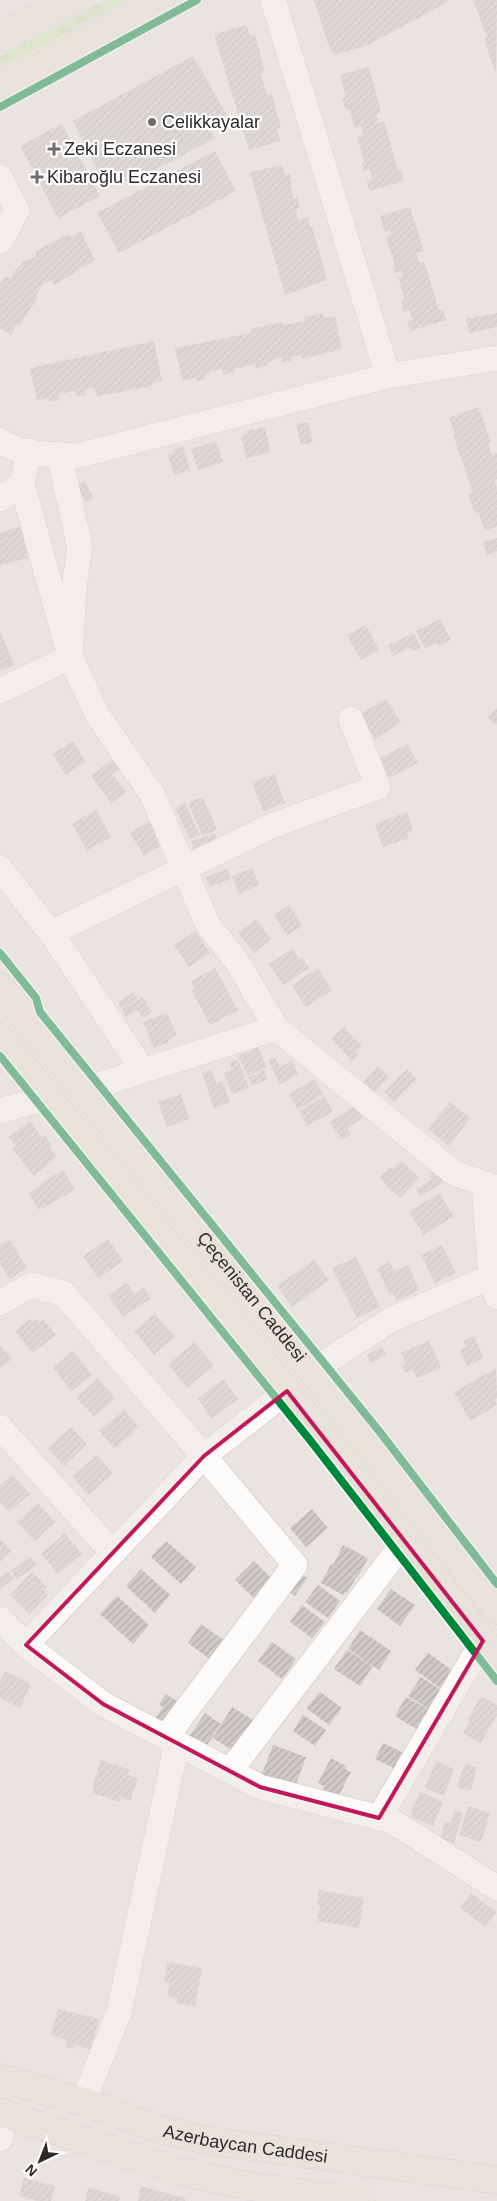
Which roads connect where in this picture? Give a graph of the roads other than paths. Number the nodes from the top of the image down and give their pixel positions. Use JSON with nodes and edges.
{"nodes":[{"id":1,"x":73,"y":0,"type":"edge"},
{"id":2,"x":162,"y":0,"type":"edge"},
{"id":3,"x":274,"y":0,"type":"edge"},
{"id":4,"x":6,"y":34,"type":"edge"},
{"id":5,"x":0,"y":89,"type":"edge"},
{"id":6,"x":0,"y":177,"type":"edge"},
{"id":7,"x":0,"y":241,"type":"edge"},
{"id":8,"x":497,"y":358,"type":"edge"},
{"id":9,"x":388,"y":376,"type":"junction"},
{"id":10,"x":0,"y":440,"type":"edge"},
{"id":11,"x":29,"y":451,"type":"junction"},
{"id":12,"x":60,"y":454,"type":"junction"},
{"id":13,"x":22,"y":484,"type":"junction"},
{"id":14,"x":0,"y":499,"type":"edge"},
{"id":15,"x":70,"y":657,"type":"junction"},
{"id":16,"x":0,"y":691,"type":"edge"},
{"id":17,"x":350,"y":719,"type":"dead end"},
{"id":18,"x":0,"y":868,"type":"edge"},
{"id":19,"x":184,"y":870,"type":"junction"},
{"id":20,"x":51,"y":933,"type":"junction"},
{"id":21,"x":0,"y":987,"type":"edge"},
{"id":22,"x":276,"y":1028,"type":"junction"},
{"id":23,"x":0,"y":1038,"type":"edge"},
{"id":24,"x":143,"y":1070,"type":"junction"},
{"id":25,"x":84,"y":1090,"type":"junction"},
{"id":26,"x":48,"y":1097,"type":"junction"},
{"id":27,"x":0,"y":1111,"type":"edge"},
{"id":28,"x":491,"y":1186,"type":"edge"},
{"id":29,"x":494,"y":1287,"type":"edge"},
{"id":30,"x":0,"y":1303,"type":"edge"},
{"id":31,"x":312,"y":1371,"type":"junction"},
{"id":32,"x":287,"y":1391,"type":"junction"},
{"id":33,"x":0,"y":1428,"type":"edge"},
{"id":34,"x":204,"y":1456,"type":"junction"},
{"id":35,"x":405,"y":1541,"type":"junction"},
{"id":36,"x":112,"y":1552,"type":"junction"},
{"id":37,"x":497,"y":1610,"type":"edge"},
{"id":38,"x":0,"y":1619,"type":"edge"},
{"id":39,"x":26,"y":1645,"type":"junction"},
{"id":40,"x":490,"y":1650,"type":"edge"},
{"id":41,"x":171,"y":1740,"type":"junction"},
{"id":42,"x":230,"y":1771,"type":"junction"},
{"id":43,"x":379,"y":1818,"type":"junction"},
{"id":44,"x":497,"y":1888,"type":"edge"},
{"id":45,"x":0,"y":2078,"type":"edge"},
{"id":46,"x":83,"y":2102,"type":"junction"},
{"id":47,"x":2,"y":2122,"type":"edge"},
{"id":48,"x":497,"y":2180,"type":"edge"},
{"id":49,"x":361,"y":2201,"type":"edge"}],
"edges":[{"from":1,"to":4,"type":"main road"},
{"from":2,"to":5,"type":"main road"},
{"from":3,"to":9,"type":"street"},
{"from":6,"to":7,"type":"street"},
{"from":8,"to":9,"type":"street"},
{"from":9,"to":12,"type":"street"},
{"from":10,"to":11,"type":"street"},
{"from":11,"to":12,"type":"street"},
{"from":11,"to":13,"type":"street"},
{"from":12,"to":15,"type":"street"},
{"from":13,"to":14,"type":"street"},
{"from":13,"to":15,"type":"street"},
{"from":15,"to":16,"type":"street"},
{"from":15,"to":19,"type":"street"},
{"from":17,"to":19,"type":"street"},
{"from":18,"to":20,"type":"street"},
{"from":19,"to":20,"type":"street"},
{"from":19,"to":22,"type":"street"},
{"from":20,"to":24,"type":"street"},
{"from":21,"to":25,"type":"main road","name":"Çeçenistan Caddesi"},
{"from":22,"to":24,"type":"street"},
{"from":22,"to":28,"type":"street"},
{"from":23,"to":26,"type":"main road","name":"Çeçenistan Caddesi"},
{"from":24,"to":25,"type":"street"},
{"from":25,"to":31,"type":"main road","name":"Çeçenistan Caddesi"},
{"from":26,"to":27,"type":"street"},
{"from":26,"to":32,"type":"main road","name":"Çeçenistan Caddesi"},
{"from":28,"to":29,"type":"street"},
{"from":29,"to":31,"type":"street"},
{"from":30,"to":34,"type":"street"},
{"from":31,"to":37,"type":"main road","name":"Çeçenistan Caddesi"},
{"from":32,"to":34,"type":"street"},
{"from":32,"to":35,"type":"main road","name":"Çeçenistan Caddesi"},
{"from":33,"to":36,"type":"street"},
{"from":34,"to":36,"type":"street"},
{"from":34,"to":41,"type":"street"},
{"from":35,"to":40,"type":"main road","name":"Çeçenistan Caddesi"},
{"from":35,"to":42,"type":"street"},
{"from":36,"to":39,"type":"street"},
{"from":38,"to":39,"type":"street"},
{"from":39,"to":41,"type":"street"},
{"from":40,"to":43,"type":"street"},
{"from":41,"to":42,"type":"street"},
{"from":41,"to":46,"type":"street"},
{"from":42,"to":43,"type":"street"},
{"from":43,"to":44,"type":"street"},
{"from":45,"to":46,"type":"main road","name":"Azerbaycan Caddesi"},
{"from":46,"to":48,"type":"main road","name":"Azerbaycan Caddesi"},
{"from":47,"to":49,"type":"main road","name":"Azerbaycan Caddesi"}]}
